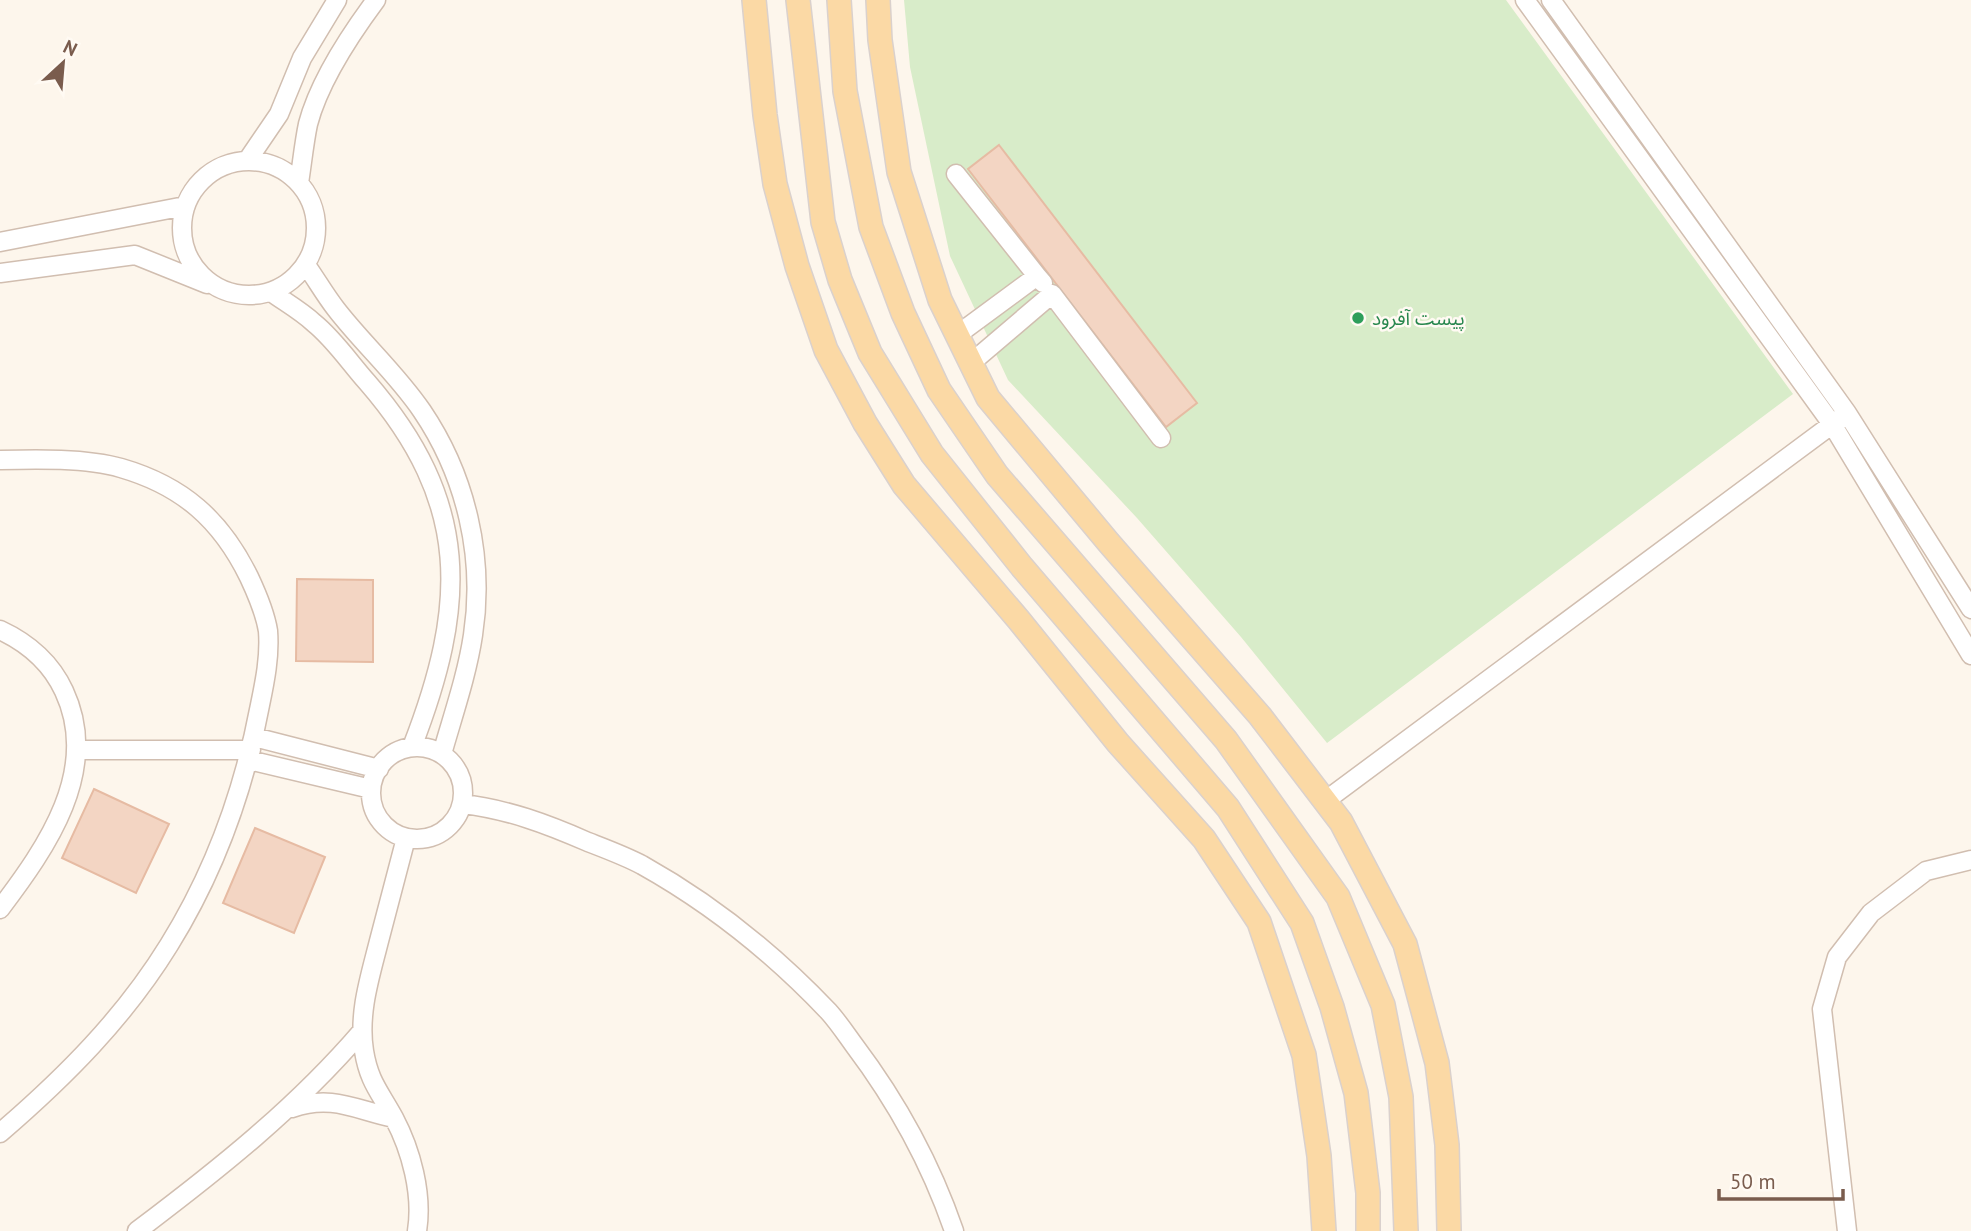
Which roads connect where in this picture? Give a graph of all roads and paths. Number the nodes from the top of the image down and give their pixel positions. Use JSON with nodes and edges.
{"nodes":[{"id":1,"x":337,"y":0,"type":"edge"},
{"id":2,"x":376,"y":0,"type":"edge"},
{"id":3,"x":754,"y":0,"type":"edge"},
{"id":4,"x":798,"y":0,"type":"edge"},
{"id":5,"x":839,"y":0,"type":"edge"},
{"id":6,"x":878,"y":0,"type":"edge"},
{"id":7,"x":1525,"y":0,"type":"edge"},
{"id":8,"x":1550,"y":0,"type":"edge"},
{"id":9,"x":247,"y":161,"type":"junction"},
{"id":10,"x":956,"y":174,"type":"dead end"},
{"id":11,"x":299,"y":183,"type":"junction"},
{"id":12,"x":185,"y":206,"type":"junction"},
{"id":13,"x":0,"y":242,"type":"edge"},
{"id":14,"x":306,"y":265,"type":"junction"},
{"id":15,"x":0,"y":273,"type":"edge"},
{"id":16,"x":1037,"y":276,"type":"junction"},
{"id":17,"x":220,"y":289,"type":"junction"},
{"id":18,"x":271,"y":292,"type":"junction"},
{"id":19,"x":1052,"y":294,"type":"junction"},
{"id":20,"x":957,"y":335,"type":"junction"},
{"id":21,"x":971,"y":363,"type":"junction"},
{"id":22,"x":1840,"y":419,"type":"junction"},
{"id":23,"x":1161,"y":438,"type":"dead end"},
{"id":24,"x":0,"y":460,"type":"edge"},
{"id":25,"x":1971,"y":609,"type":"edge"},
{"id":26,"x":0,"y":630,"type":"edge"},
{"id":27,"x":1971,"y":655,"type":"edge"},
{"id":28,"x":412,"y":747,"type":"junction"},
{"id":29,"x":251,"y":749,"type":"junction"},
{"id":30,"x":78,"y":750,"type":"junction"},
{"id":31,"x":442,"y":754,"type":"junction"},
{"id":32,"x":379,"y":769,"type":"junction"},
{"id":33,"x":371,"y":789,"type":"junction"},
{"id":34,"x":1325,"y":801,"type":"junction"},
{"id":35,"x":462,"y":804,"type":"junction"},
{"id":36,"x":406,"y":838,"type":"junction"},
{"id":37,"x":1971,"y":860,"type":"edge"},
{"id":38,"x":0,"y":909,"type":"edge"},
{"id":39,"x":362,"y":1031,"type":"junction"},
{"id":40,"x":288,"y":1109,"type":"junction"},
{"id":41,"x":394,"y":1118,"type":"junction"},
{"id":42,"x":0,"y":1132,"type":"edge"},
{"id":43,"x":137,"y":1231,"type":"edge"},
{"id":44,"x":417,"y":1231,"type":"edge"},
{"id":45,"x":954,"y":1231,"type":"edge"},
{"id":46,"x":1324,"y":1231,"type":"edge"},
{"id":47,"x":1368,"y":1231,"type":"edge"},
{"id":48,"x":1406,"y":1231,"type":"edge"},
{"id":49,"x":1449,"y":1231,"type":"edge"},
{"id":50,"x":1847,"y":1231,"type":"edge"}],
"edges":[{"from":1,"to":9,"type":"street"},
{"from":2,"to":11,"type":"street"},
{"from":3,"to":46,"type":"main road"},
{"from":4,"to":47,"type":"main road"},
{"from":5,"to":48,"type":"main road"},
{"from":6,"to":20,"type":"main road"},
{"from":7,"to":22,"type":"street"},
{"from":8,"to":22,"type":"street"},
{"from":9,"to":11,"type":"street"},
{"from":9,"to":12,"type":"street"},
{"from":10,"to":16,"type":"street"},
{"from":11,"to":14,"type":"street"},
{"from":12,"to":13,"type":"street"},
{"from":12,"to":17,"type":"street"},
{"from":14,"to":18,"type":"street"},
{"from":14,"to":31,"type":"street"},
{"from":15,"to":17,"type":"street"},
{"from":16,"to":19,"type":"street"},
{"from":16,"to":20,"type":"street"},
{"from":17,"to":18,"type":"street"},
{"from":18,"to":28,"type":"street"},
{"from":19,"to":21,"type":"street"},
{"from":19,"to":23,"type":"street"},
{"from":20,"to":21,"type":"main road"},
{"from":21,"to":34,"type":"main road"},
{"from":22,"to":25,"type":"street"},
{"from":22,"to":27,"type":"street"},
{"from":22,"to":34,"type":"street"},
{"from":24,"to":29,"type":"street"},
{"from":26,"to":30,"type":"street"},
{"from":28,"to":31,"type":"street"},
{"from":28,"to":32,"type":"street"},
{"from":29,"to":30,"type":"street"},
{"from":29,"to":32,"type":"street"},
{"from":29,"to":33,"type":"street"},
{"from":29,"to":42,"type":"street"},
{"from":30,"to":38,"type":"street"},
{"from":31,"to":35,"type":"street"},
{"from":32,"to":33,"type":"street"},
{"from":33,"to":36,"type":"street"},
{"from":34,"to":49,"type":"main road"},
{"from":35,"to":36,"type":"street"},
{"from":35,"to":45,"type":"street"},
{"from":36,"to":39,"type":"street"},
{"from":37,"to":50,"type":"street"},
{"from":39,"to":40,"type":"street"},
{"from":39,"to":41,"type":"street"},
{"from":40,"to":41,"type":"street"},
{"from":40,"to":43,"type":"street"},
{"from":41,"to":44,"type":"street"}]}
